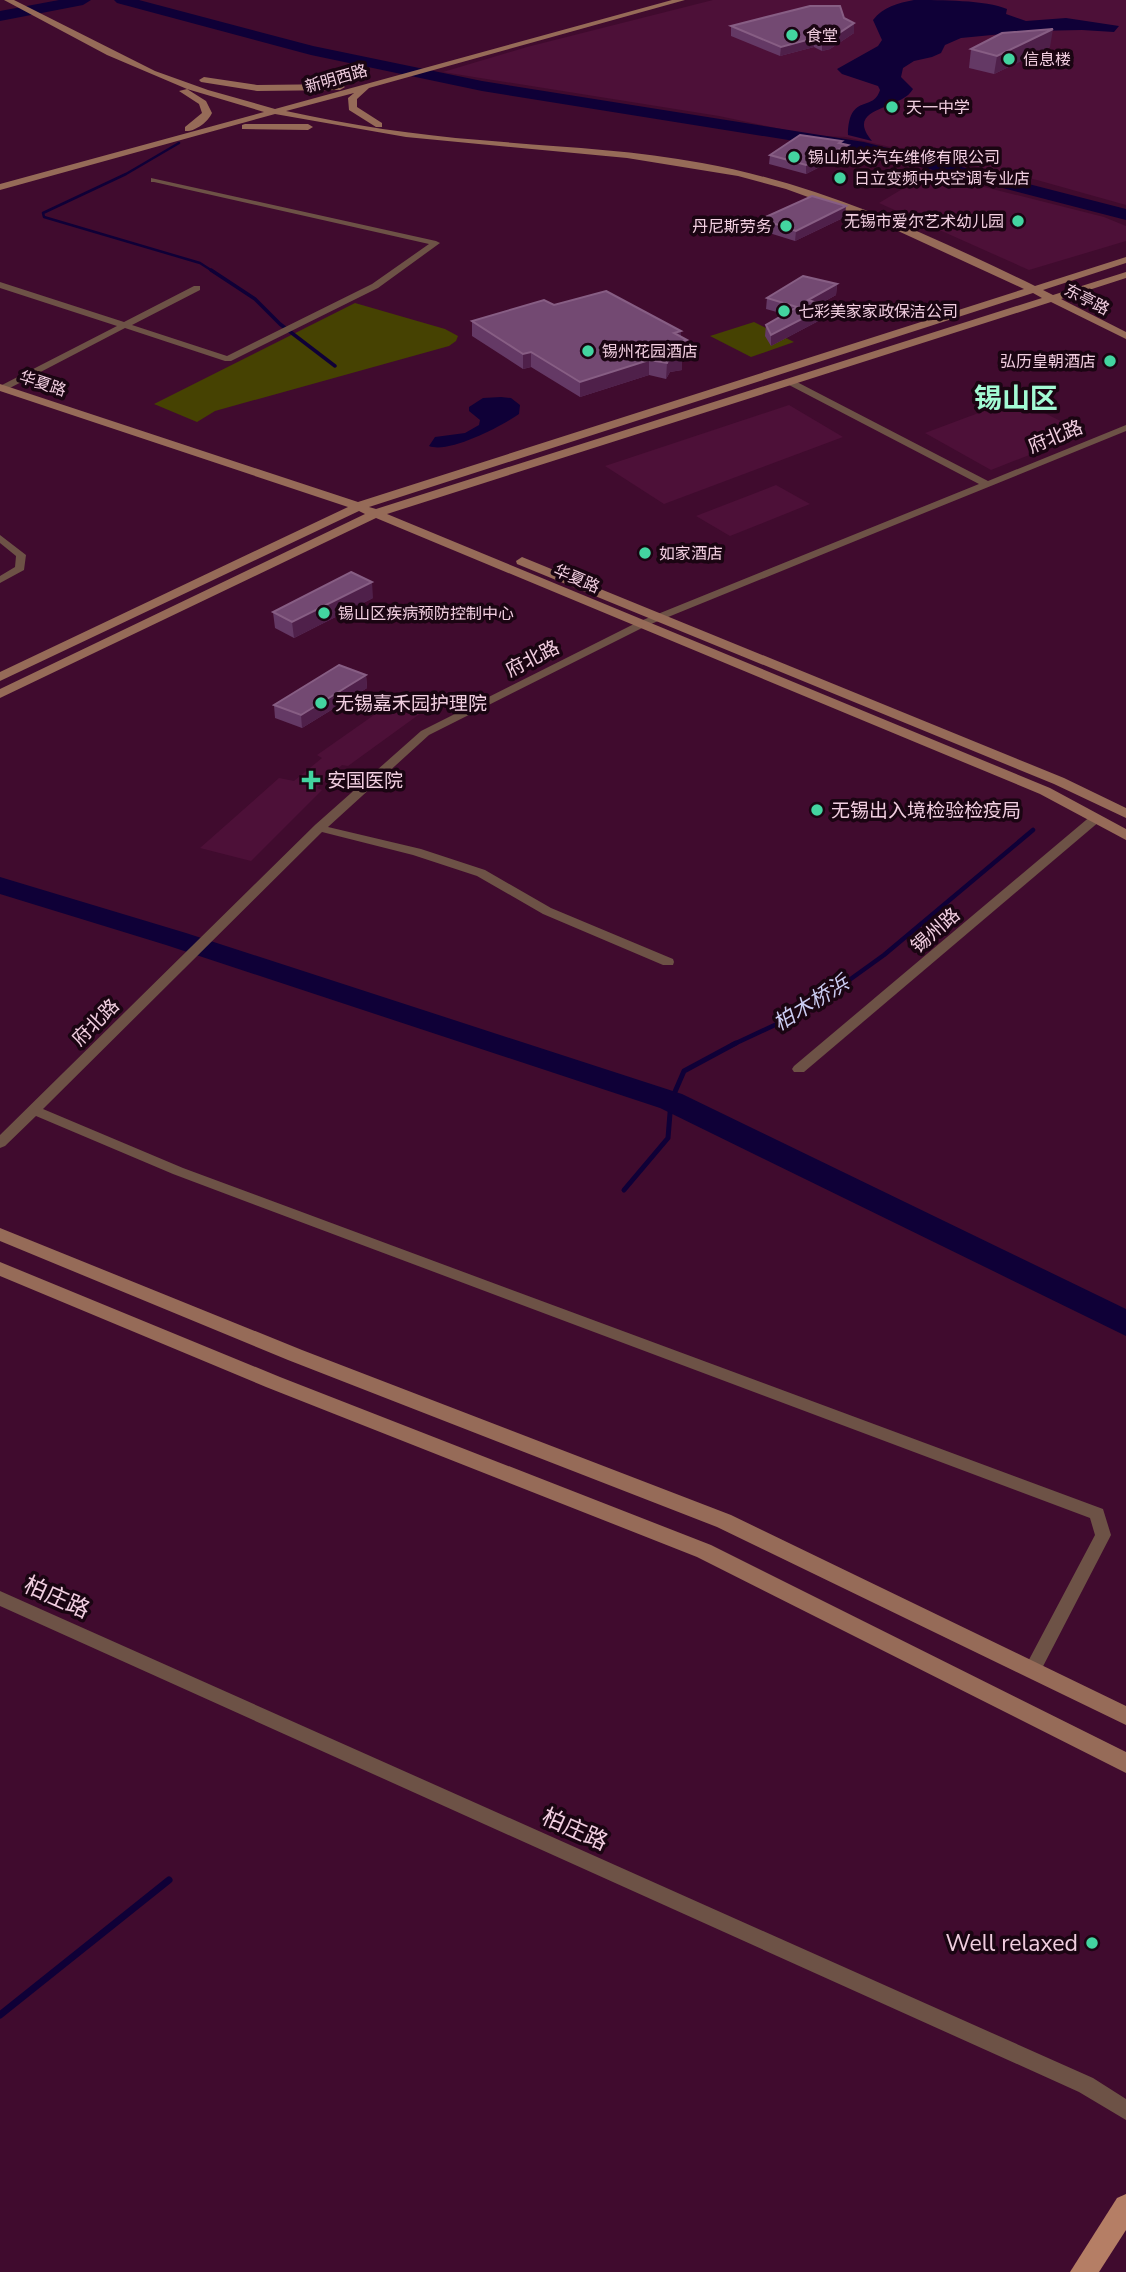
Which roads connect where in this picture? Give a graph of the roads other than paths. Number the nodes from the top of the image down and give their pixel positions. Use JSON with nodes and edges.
{"nodes":[{"id":1,"x":8,"y":0,"type":"edge"},
{"id":2,"x":25,"y":0,"type":"edge"},
{"id":3,"x":661,"y":0,"type":"edge"},
{"id":4,"x":681,"y":0,"type":"edge"},
{"id":5,"x":177,"y":79,"type":"junction"},
{"id":6,"x":372,"y":84,"type":"junction"},
{"id":7,"x":343,"y":87,"type":"junction"},
{"id":8,"x":279,"y":108,"type":"junction"},
{"id":9,"x":379,"y":125,"type":"junction"},
{"id":10,"x":217,"y":127,"type":"junction"},
{"id":11,"x":181,"y":132,"type":"junction"},
{"id":12,"x":392,"y":132,"type":"junction"},
{"id":13,"x":154,"y":180,"type":"dead end"},
{"id":14,"x":0,"y":181,"type":"edge"},
{"id":15,"x":0,"y":187,"type":"edge"},
{"id":16,"x":1126,"y":260,"type":"edge"},
{"id":17,"x":1126,"y":275,"type":"edge"},
{"id":18,"x":0,"y":285,"type":"edge"},
{"id":19,"x":1048,"y":285,"type":"junction"},
{"id":20,"x":197,"y":289,"type":"dead end"},
{"id":21,"x":1035,"y":289,"type":"junction"},
{"id":22,"x":1066,"y":294,"type":"junction"},
{"id":23,"x":1052,"y":299,"type":"junction"},
{"id":24,"x":1126,"y":324,"type":"edge"},
{"id":25,"x":125,"y":325,"type":"junction"},
{"id":26,"x":1126,"y":336,"type":"edge"},
{"id":27,"x":17,"y":381,"type":"junction"},
{"id":28,"x":1,"y":383,"type":"edge"},
{"id":29,"x":792,"y":383,"type":"junction"},
{"id":30,"x":1126,"y":428,"type":"edge"},
{"id":31,"x":987,"y":484,"type":"junction"},
{"id":32,"x":368,"y":507,"type":"junction"},
{"id":33,"x":391,"y":508,"type":"junction"},
{"id":34,"x":0,"y":538,"type":"edge"},
{"id":35,"x":0,"y":580,"type":"edge"},
{"id":36,"x":660,"y":617,"type":"junction"},
{"id":37,"x":642,"y":624,"type":"junction"},
{"id":38,"x":0,"y":677,"type":"edge"},
{"id":39,"x":0,"y":694,"type":"edge"},
{"id":40,"x":1126,"y":795,"type":"edge"},
{"id":41,"x":1107,"y":805,"type":"junction"},
{"id":42,"x":1125,"y":812,"type":"edge"},
{"id":43,"x":1096,"y":818,"type":"junction"},
{"id":44,"x":318,"y":828,"type":"junction"},
{"id":45,"x":1126,"y":835,"type":"edge"},
{"id":46,"x":668,"y":962,"type":"dead end"},
{"id":47,"x":799,"y":1069,"type":"dead end"},
{"id":48,"x":34,"y":1110,"type":"junction"},
{"id":49,"x":0,"y":1143,"type":"edge"},
{"id":50,"x":0,"y":1234,"type":"edge"},
{"id":51,"x":0,"y":1269,"type":"edge"},
{"id":52,"x":0,"y":1598,"type":"edge"},
{"id":53,"x":1032,"y":1671,"type":"junction"},
{"id":54,"x":1126,"y":1716,"type":"edge"},
{"id":55,"x":1126,"y":1763,"type":"edge"},
{"id":56,"x":1126,"y":2110,"type":"edge"},
{"id":57,"x":1126,"y":2207,"type":"edge"},
{"id":58,"x":1083,"y":2272,"type":"edge"}],
"edges":[{"from":1,"to":5,"type":"main road"},
{"from":2,"to":5,"type":"main road"},
{"from":3,"to":7,"type":"main road","name":"新明西路"},
{"from":4,"to":6,"type":"main road","name":"新明西路"},
{"from":5,"to":7,"type":"main road"},
{"from":5,"to":8,"type":"main road"},
{"from":5,"to":11,"type":"main road"},
{"from":6,"to":8,"type":"main road","name":"新明西路"},
{"from":6,"to":9,"type":"main road"},
{"from":7,"to":8,"type":"main road","name":"新明西路"},
{"from":8,"to":9,"type":"main road","name":"东亭路"},
{"from":8,"to":10,"type":"main road","name":"新明西路"},
{"from":8,"to":11,"type":"main road","name":"新明西路"},
{"from":8,"to":12,"type":"main road"},
{"from":9,"to":19,"type":"main road","name":"东亭路"},
{"from":10,"to":12,"type":"main road"},
{"from":10,"to":15,"type":"main road","name":"新明西路"},
{"from":11,"to":14,"type":"main road","name":"新明西路"},
{"from":12,"to":21,"type":"main road","name":"东亭路"},
{"from":13,"to":25,"type":"street"},
{"from":16,"to":19,"type":"main road"},
{"from":17,"to":22,"type":"main road"},
{"from":18,"to":25,"type":"street"},
{"from":19,"to":21,"type":"main road"},
{"from":19,"to":22,"type":"main road","name":"东亭路"},
{"from":20,"to":25,"type":"street"},
{"from":21,"to":23,"type":"main road","name":"东亭路"},
{"from":21,"to":32,"type":"main road"},
{"from":22,"to":23,"type":"main road"},
{"from":22,"to":24,"type":"main road","name":"东亭路"},
{"from":23,"to":26,"type":"main road","name":"东亭路"},
{"from":23,"to":29,"type":"main road"},
{"from":25,"to":27,"type":"street"},
{"from":27,"to":28,"type":"main road","name":"华夏路"},
{"from":27,"to":32,"type":"main road","name":"华夏路"},
{"from":28,"to":32,"type":"main road","name":"华夏路"},
{"from":29,"to":31,"type":"street"},
{"from":29,"to":33,"type":"main road"},
{"from":30,"to":31,"type":"street","name":"府北路"},
{"from":31,"to":36,"type":"street","name":"府北路"},
{"from":32,"to":33,"type":"main road","name":"华夏路"},
{"from":32,"to":37,"type":"main road","name":"华夏路"},
{"from":32,"to":38,"type":"main road"},
{"from":32,"to":39,"type":"main road"},
{"from":33,"to":36,"type":"main road","name":"华夏路"},
{"from":34,"to":35,"type":"street"},
{"from":36,"to":37,"type":"street","name":"府北路"},
{"from":36,"to":41,"type":"main road","name":"华夏路"},
{"from":37,"to":43,"type":"main road","name":"华夏路"},
{"from":37,"to":44,"type":"street","name":"府北路"},
{"from":40,"to":41,"type":"main road","name":"锡州路"},
{"from":41,"to":42,"type":"main road","name":"华夏路"},
{"from":41,"to":43,"type":"main road","name":"锡州路"},
{"from":42,"to":43,"type":"main road","name":"锡州路"},
{"from":43,"to":45,"type":"main road","name":"华夏路"},
{"from":43,"to":47,"type":"street","name":"锡州路"},
{"from":44,"to":46,"type":"street"},
{"from":44,"to":48,"type":"street","name":"府北路"},
{"from":48,"to":49,"type":"street","name":"府北路"},
{"from":48,"to":53,"type":"street"},
{"from":50,"to":53,"type":"main road"},
{"from":51,"to":55,"type":"main road"},
{"from":52,"to":56,"type":"street","name":"柏庄路"},
{"from":53,"to":54,"type":"main road"},
{"from":57,"to":58,"type":"main road"}]}
